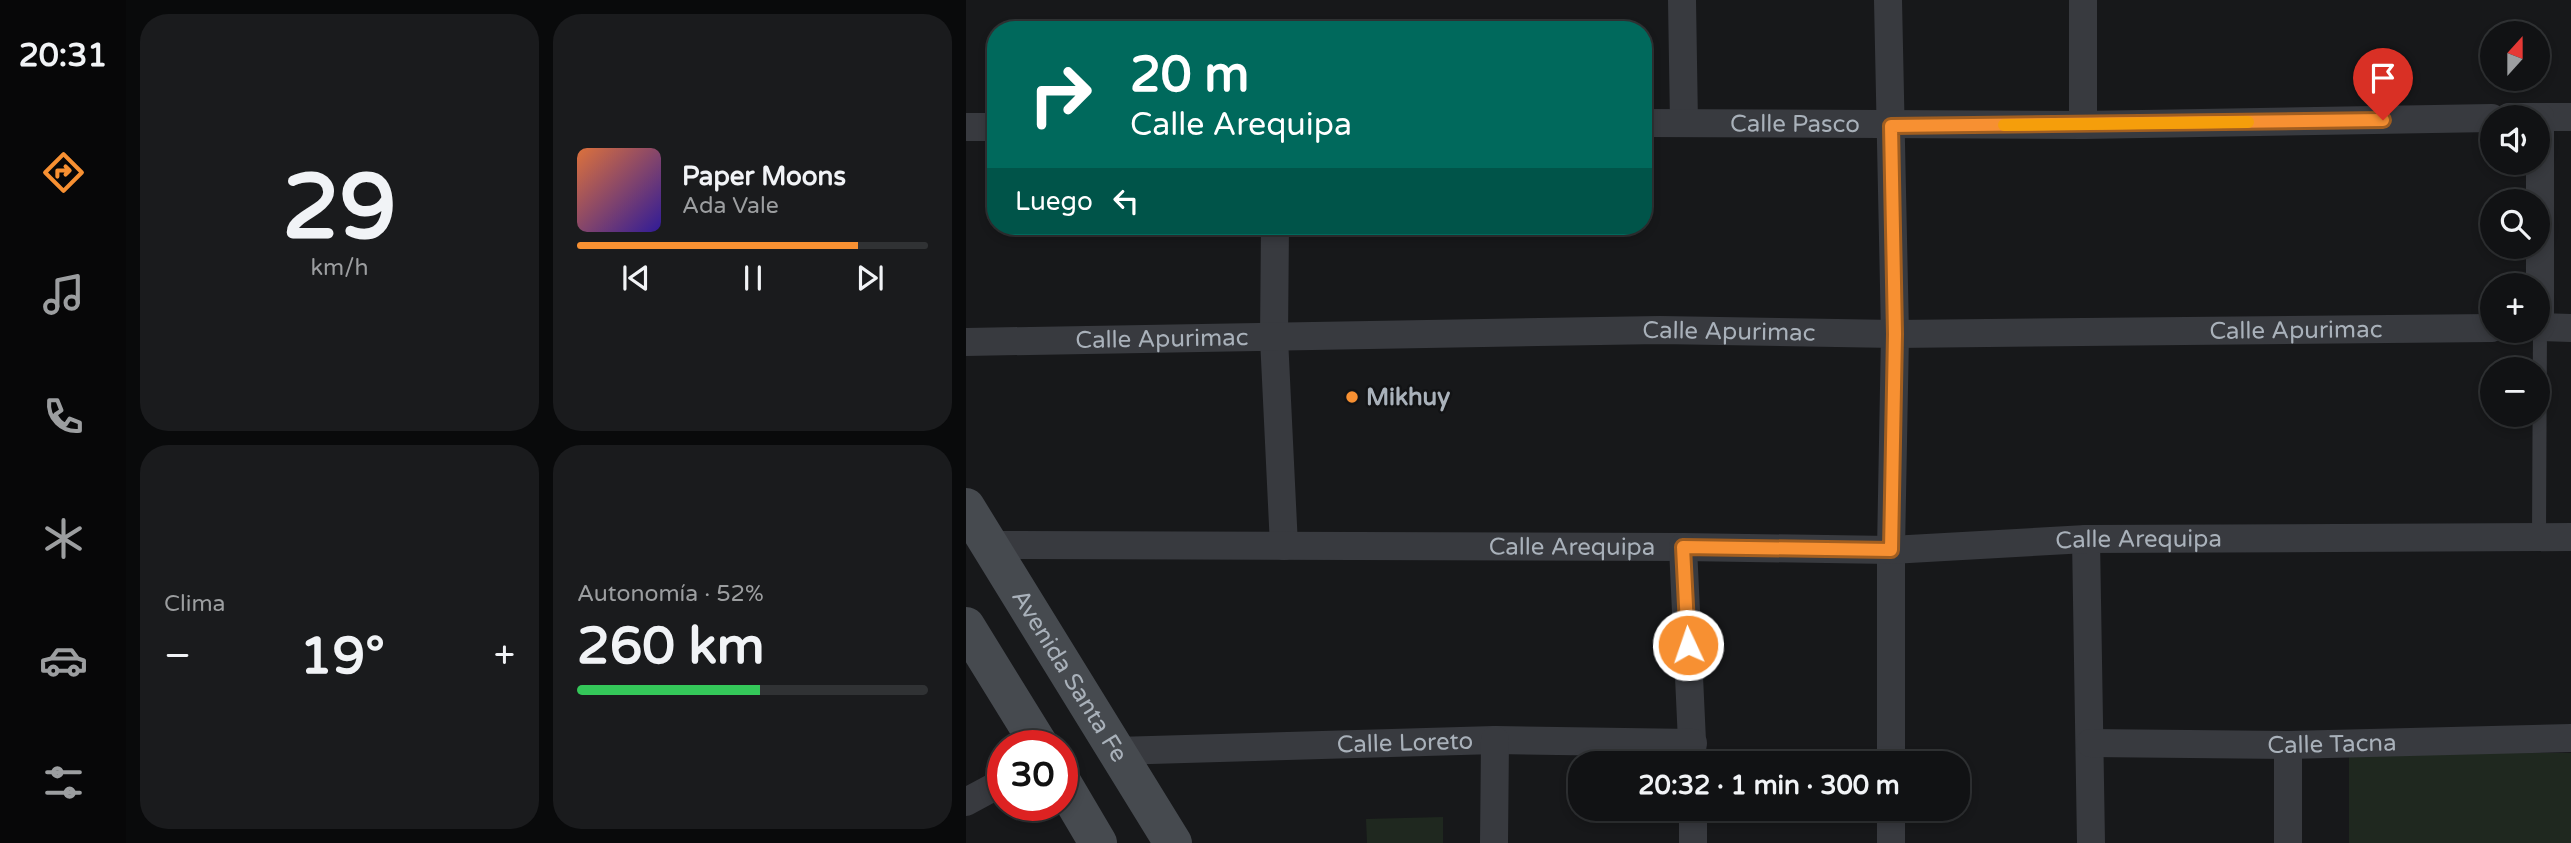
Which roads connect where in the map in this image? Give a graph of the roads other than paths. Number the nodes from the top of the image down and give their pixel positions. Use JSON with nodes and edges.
{"nodes":[{"id":1,"x":1682,"y":0,"type":"edge"},
{"id":2,"x":1888,"y":0,"type":"edge"},
{"id":3,"x":2083,"y":0,"type":"edge"},
{"id":4,"x":2550,"y":117,"type":"edge"},
{"id":5,"x":2571,"y":117,"type":"edge"},
{"id":6,"x":2480,"y":118,"type":"edge"},
{"id":7,"x":1652,"y":123,"type":"edge"},
{"id":8,"x":1684,"y":123,"type":"junction"},
{"id":9,"x":2083,"y":125,"type":"junction"},
{"id":10,"x":1891,"y":126,"type":"junction"},
{"id":11,"x":966,"y":127,"type":"edge"},
{"id":12,"x":987,"y":127,"type":"edge"},
{"id":13,"x":2540,"y":175,"type":"edge"},
{"id":14,"x":1275,"y":235,"type":"edge"},
{"id":15,"x":2539,"y":273,"type":"edge"},
{"id":16,"x":2550,"y":327,"type":"edge"},
{"id":17,"x":2480,"y":328,"type":"edge"},
{"id":18,"x":2571,"y":328,"type":"edge"},
{"id":19,"x":1895,"y":334,"type":"junction"},
{"id":20,"x":1274,"y":338,"type":"junction"},
{"id":21,"x":966,"y":341,"type":"edge"},
{"id":22,"x":2539,"y":343,"type":"edge"},
{"id":23,"x":966,"y":507,"type":"edge"},
{"id":24,"x":2539,"y":537,"type":"junction"},
{"id":25,"x":2571,"y":537,"type":"edge"},
{"id":26,"x":2086,"y":539,"type":"junction"},
{"id":27,"x":991,"y":545,"type":"junction"},
{"id":28,"x":1284,"y":546,"type":"junction"},
{"id":29,"x":1683,"y":547,"type":"junction"},
{"id":30,"x":1891,"y":550,"type":"junction"},
{"id":31,"x":966,"y":626,"type":"edge"},
{"id":32,"x":1030,"y":730,"type":"edge"},
{"id":33,"x":2571,"y":738,"type":"edge"},
{"id":34,"x":1495,"y":740,"type":"junction"},
{"id":35,"x":2090,"y":743,"type":"junction"},
{"id":36,"x":2288,"y":745,"type":"junction"},
{"id":37,"x":1116,"y":751,"type":"junction"},
{"id":38,"x":1663,"y":751,"type":"edge"},
{"id":39,"x":1693,"y":751,"type":"edge"},
{"id":40,"x":1891,"y":751,"type":"edge"},
{"id":41,"x":987,"y":791,"type":"edge"},
{"id":42,"x":966,"y":802,"type":"edge"},
{"id":43,"x":1078,"y":809,"type":"edge"},
{"id":44,"x":1693,"y":821,"type":"edge"},
{"id":45,"x":1891,"y":821,"type":"edge"},
{"id":46,"x":1098,"y":843,"type":"edge"},
{"id":47,"x":1173,"y":843,"type":"edge"},
{"id":48,"x":1494,"y":843,"type":"edge"},
{"id":49,"x":1693,"y":843,"type":"edge"},
{"id":50,"x":1891,"y":843,"type":"edge"},
{"id":51,"x":2091,"y":843,"type":"edge"},
{"id":52,"x":2288,"y":843,"type":"edge"}],
"edges":[{"from":1,"to":8,"type":"street"},
{"from":2,"to":10,"type":"street"},
{"from":3,"to":9,"type":"street"},
{"from":4,"to":5,"type":"street"},
{"from":6,"to":9,"type":"street","name":"Calle Pasco"},
{"from":7,"to":8,"type":"street","name":"Calle Pasco"},
{"from":8,"to":10,"type":"street","name":"Calle Pasco"},
{"from":9,"to":10,"type":"street","name":"Calle Pasco"},
{"from":10,"to":19,"type":"street"},
{"from":11,"to":12,"type":"street"},
{"from":13,"to":15,"type":"street"},
{"from":14,"to":20,"type":"street"},
{"from":16,"to":18,"type":"street"},
{"from":17,"to":19,"type":"street","name":"Calle Apurimac"},
{"from":19,"to":20,"type":"street","name":"Calle Apurimac"},
{"from":19,"to":30,"type":"street"},
{"from":20,"to":21,"type":"street","name":"Calle Apurimac"},
{"from":20,"to":28,"type":"street"},
{"from":22,"to":24,"type":"lane"},
{"from":23,"to":27,"type":"main road","name":"Avenida Santa Fe"},
{"from":24,"to":25,"type":"street","name":"Calle Arequipa"},
{"from":24,"to":26,"type":"street","name":"Calle Arequipa"},
{"from":26,"to":30,"type":"street","name":"Calle Arequipa"},
{"from":26,"to":35,"type":"street"},
{"from":27,"to":28,"type":"street","name":"Calle Arequipa"},
{"from":27,"to":37,"type":"main road","name":"Avenida Santa Fe"},
{"from":28,"to":29,"type":"street","name":"Calle Arequipa"},
{"from":29,"to":30,"type":"street","name":"Calle Arequipa"},
{"from":29,"to":39,"type":"street"},
{"from":30,"to":40,"type":"street"},
{"from":31,"to":32,"type":"main road"},
{"from":33,"to":36,"type":"street","name":"Calle Tacna"},
{"from":34,"to":37,"type":"street","name":"Calle Loreto"},
{"from":34,"to":38,"type":"street","name":"Calle Loreto"},
{"from":34,"to":48,"type":"street"},
{"from":35,"to":36,"type":"street","name":"Calle Tacna"},
{"from":35,"to":51,"type":"street"},
{"from":36,"to":52,"type":"street"},
{"from":37,"to":47,"type":"main road","name":"Avenida Santa Fe"},
{"from":41,"to":42,"type":"street"},
{"from":43,"to":46,"type":"main road"},
{"from":44,"to":49,"type":"street"},
{"from":45,"to":50,"type":"street"}]}
